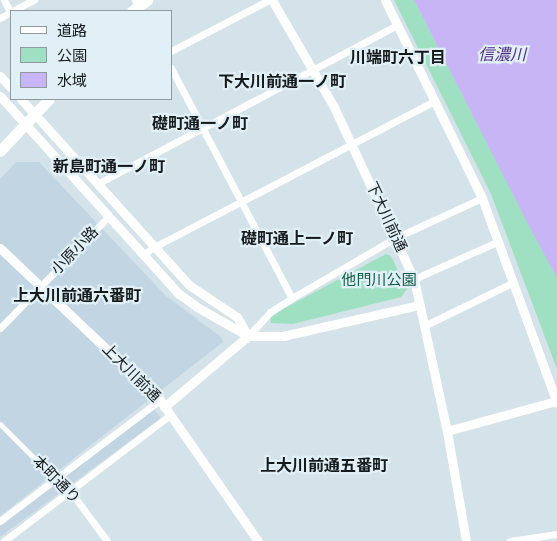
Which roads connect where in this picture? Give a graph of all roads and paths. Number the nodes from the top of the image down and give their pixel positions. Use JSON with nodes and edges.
{"nodes":[{"id":1,"x":34,"y":0,"type":"edge"},
{"id":2,"x":271,"y":0,"type":"edge"},
{"id":3,"x":385,"y":0,"type":"edge"},
{"id":4,"x":15,"y":10,"type":"edge"},
{"id":5,"x":397,"y":25,"type":"junction"},
{"id":6,"x":172,"y":50,"type":"edge"},
{"id":7,"x":313,"y":69,"type":"junction"},
{"id":8,"x":172,"y":70,"type":"edge"},
{"id":9,"x":0,"y":76,"type":"edge"},
{"id":10,"x":10,"y":87,"type":"edge"},
{"id":11,"x":0,"y":96,"type":"edge"},
{"id":12,"x":22,"y":100,"type":"edge"},
{"id":13,"x":48,"y":100,"type":"edge"},
{"id":14,"x":435,"y":101,"type":"junction"},
{"id":15,"x":35,"y":114,"type":"junction"},
{"id":16,"x":25,"y":124,"type":"junction"},
{"id":17,"x":203,"y":128,"type":"junction"},
{"id":18,"x":352,"y":144,"type":"junction"},
{"id":19,"x":0,"y":151,"type":"edge"},
{"id":20,"x":97,"y":184,"type":"junction"},
{"id":21,"x":482,"y":198,"type":"junction"},
{"id":22,"x":242,"y":202,"type":"junction"},
{"id":23,"x":108,"y":217,"type":"junction"},
{"id":24,"x":396,"y":238,"type":"junction"},
{"id":25,"x":499,"y":241,"type":"junction"},
{"id":26,"x":154,"y":247,"type":"junction"},
{"id":27,"x":0,"y":248,"type":"edge"},
{"id":28,"x":143,"y":255,"type":"junction"},
{"id":29,"x":414,"y":278,"type":"junction"},
{"id":30,"x":514,"y":282,"type":"junction"},
{"id":31,"x":41,"y":287,"type":"junction"},
{"id":32,"x":292,"y":298,"type":"junction"},
{"id":33,"x":420,"y":305,"type":"junction"},
{"id":34,"x":424,"y":326,"type":"junction"},
{"id":35,"x":0,"y":328,"type":"edge"},
{"id":36,"x":248,"y":336,"type":"junction"},
{"id":37,"x":557,"y":402,"type":"edge"},
{"id":38,"x":162,"y":404,"type":"junction"},
{"id":39,"x":170,"y":415,"type":"junction"},
{"id":40,"x":0,"y":424,"type":"edge"},
{"id":41,"x":447,"y":431,"type":"junction"},
{"id":42,"x":56,"y":480,"type":"junction"},
{"id":43,"x":71,"y":492,"type":"junction"},
{"id":44,"x":0,"y":521,"type":"edge"},
{"id":45,"x":557,"y":534,"type":"edge"},
{"id":46,"x":4,"y":541,"type":"edge"},
{"id":47,"x":107,"y":541,"type":"edge"},
{"id":48,"x":258,"y":541,"type":"edge"},
{"id":49,"x":466,"y":541,"type":"edge"},
{"id":50,"x":510,"y":541,"type":"edge"}],
"edges":[{"from":1,"to":4,"type":"street"},
{"from":2,"to":6,"type":"street"},
{"from":2,"to":7,"type":"street","name":"下大川前通"},
{"from":3,"to":5,"type":"street"},
{"from":5,"to":7,"type":"street"},
{"from":5,"to":14,"type":"street"},
{"from":7,"to":17,"type":"street"},
{"from":7,"to":18,"type":"street","name":"下大川前通"},
{"from":8,"to":17,"type":"street"},
{"from":9,"to":10,"type":"street"},
{"from":11,"to":16,"type":"street"},
{"from":12,"to":15,"type":"street"},
{"from":13,"to":15,"type":"highway"},
{"from":14,"to":18,"type":"street"},
{"from":14,"to":21,"type":"street"},
{"from":15,"to":16,"type":"highway"},
{"from":15,"to":20,"type":"street"},
{"from":16,"to":19,"type":"highway"},
{"from":16,"to":23,"type":"street"},
{"from":17,"to":20,"type":"street"},
{"from":17,"to":22,"type":"street"},
{"from":18,"to":22,"type":"street"},
{"from":18,"to":24,"type":"street","name":"下大川前通"},
{"from":20,"to":26,"type":"street"},
{"from":21,"to":24,"type":"street"},
{"from":21,"to":25,"type":"street"},
{"from":22,"to":26,"type":"street"},
{"from":22,"to":32,"type":"street"},
{"from":23,"to":28,"type":"street"},
{"from":23,"to":31,"type":"street","name":"小原小路"},
{"from":24,"to":29,"type":"street","name":"下大川前通"},
{"from":24,"to":32,"type":"street"},
{"from":25,"to":29,"type":"street"},
{"from":25,"to":30,"type":"street"},
{"from":26,"to":28,"type":"street"},
{"from":26,"to":36,"type":"street"},
{"from":27,"to":31,"type":"street","name":"上大川前通"},
{"from":28,"to":36,"type":"street"},
{"from":29,"to":33,"type":"street","name":"下大川前通"},
{"from":30,"to":34,"type":"street"},
{"from":30,"to":37,"type":"street"},
{"from":31,"to":35,"type":"street","name":"小原小路"},
{"from":31,"to":38,"type":"street","name":"上大川前通"},
{"from":32,"to":36,"type":"street"},
{"from":33,"to":34,"type":"street","name":"下大川前通"},
{"from":33,"to":36,"type":"street"},
{"from":34,"to":41,"type":"street","name":"下大川前通"},
{"from":36,"to":38,"type":"street"},
{"from":37,"to":41,"type":"street"},
{"from":38,"to":39,"type":"street","name":"上大川前通"},
{"from":38,"to":42,"type":"street"},
{"from":39,"to":43,"type":"street"},
{"from":39,"to":48,"type":"street","name":"上大川前通"},
{"from":40,"to":42,"type":"street","name":"本町通り"},
{"from":41,"to":49,"type":"street","name":"下大川前通"},
{"from":42,"to":43,"type":"street","name":"本町通り"},
{"from":42,"to":44,"type":"street"},
{"from":43,"to":46,"type":"street"},
{"from":43,"to":47,"type":"street","name":"本町通り"},
{"from":45,"to":50,"type":"street"}]}
